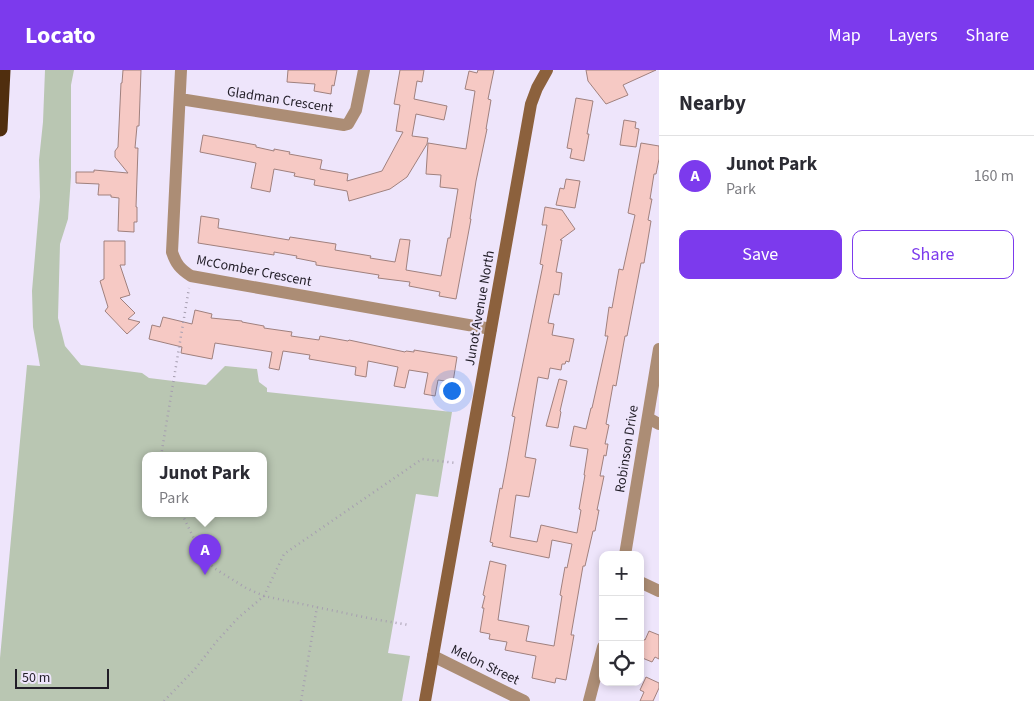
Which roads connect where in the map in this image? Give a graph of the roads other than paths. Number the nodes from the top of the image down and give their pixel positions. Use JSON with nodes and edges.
{"nodes":[{"id":1,"x":3,"y":70,"type":"edge"},
{"id":2,"x":182,"y":70,"type":"edge"},
{"id":3,"x":364,"y":70,"type":"edge"},
{"id":4,"x":547,"y":70,"type":"edge"},
{"id":5,"x":180,"y":99,"type":"junction"},
{"id":6,"x":0,"y":129,"type":"edge"},
{"id":7,"x":491,"y":329,"type":"junction"},
{"id":8,"x":659,"y":349,"type":"edge"},
{"id":9,"x":653,"y":421,"type":"edge"},
{"id":10,"x":626,"y":551,"type":"edge"},
{"id":11,"x":644,"y":584,"type":"edge"},
{"id":12,"x":659,"y":591,"type":"edge"},
{"id":13,"x":432,"y":656,"type":"junction"},
{"id":14,"x":599,"y":662,"type":"edge"},
{"id":15,"x":425,"y":701,"type":"edge"},
{"id":16,"x":524,"y":701,"type":"edge"},
{"id":17,"x":589,"y":701,"type":"edge"}],
"edges":[{"from":1,"to":6,"type":"highway"},
{"from":2,"to":5,"type":"street","name":"McComber Crescent"},
{"from":3,"to":5,"type":"street","name":"Gladman Crescent"},
{"from":4,"to":7,"type":"main road","name":"Junot Avenue North"},
{"from":5,"to":7,"type":"street","name":"McComber Crescent"},
{"from":7,"to":13,"type":"main road","name":"Junot Avenue North"},
{"from":8,"to":9,"type":"street","name":"Robinson Drive"},
{"from":9,"to":10,"type":"street","name":"Robinson Drive"},
{"from":11,"to":12,"type":"street"},
{"from":13,"to":15,"type":"main road","name":"Junot Avenue North"},
{"from":13,"to":16,"type":"street","name":"Melon Street"},
{"from":14,"to":17,"type":"street"}]}
